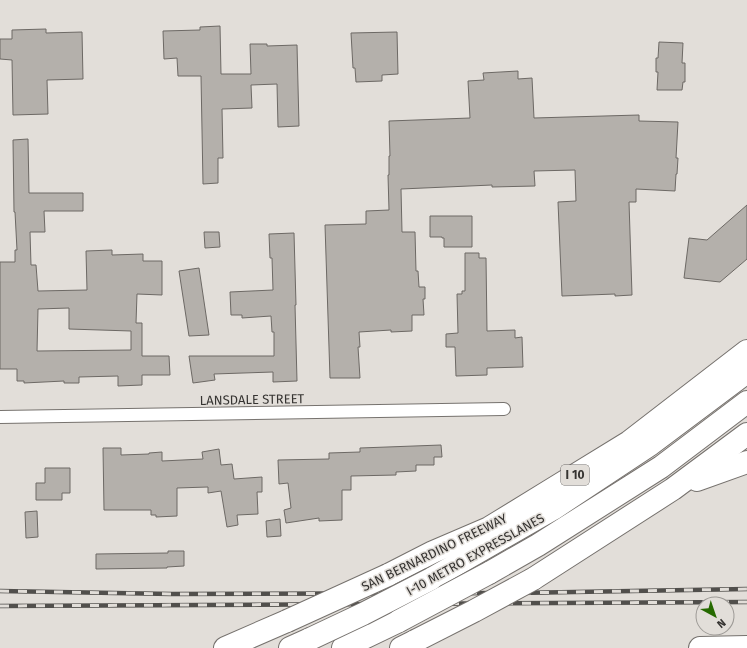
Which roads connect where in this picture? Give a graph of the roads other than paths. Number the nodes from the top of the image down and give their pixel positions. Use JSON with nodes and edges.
{"nodes":[{"id":1,"x":747,"y":351,"type":"edge"},
{"id":2,"x":747,"y":372,"type":"edge"},
{"id":3,"x":747,"y":402,"type":"edge"},
{"id":4,"x":504,"y":409,"type":"dead end"},
{"id":5,"x":0,"y":417,"type":"edge"},
{"id":6,"x":747,"y":434,"type":"edge"},
{"id":7,"x":747,"y":462,"type":"edge"},
{"id":8,"x":673,"y":489,"type":"junction"},
{"id":9,"x":408,"y":645,"type":"edge"},
{"id":10,"x":747,"y":647,"type":"edge"},
{"id":11,"x":225,"y":648,"type":"edge"},
{"id":12,"x":290,"y":648,"type":"edge"},
{"id":13,"x":343,"y":648,"type":"edge"},
{"id":14,"x":700,"y":648,"type":"edge"}],
"edges":[{"from":1,"to":11,"type":"highway","name":"SAN BERNARDINO FREEWAY","number":"I 10","bridge":true},
{"from":2,"to":12,"type":"highway","name":"I-10 METRO EXPRESSLANES","bridge":true},
{"from":3,"to":13,"type":"highway","name":"I-10 METRO EXPRESSLANES","bridge":true},
{"from":4,"to":5,"type":"street","name":"LANSDALE STREET"},
{"from":6,"to":8,"type":"highway"},
{"from":7,"to":8,"type":"highway"},
{"from":8,"to":9,"type":"highway","bridge":true},
{"from":10,"to":14,"type":"highway"}]}
